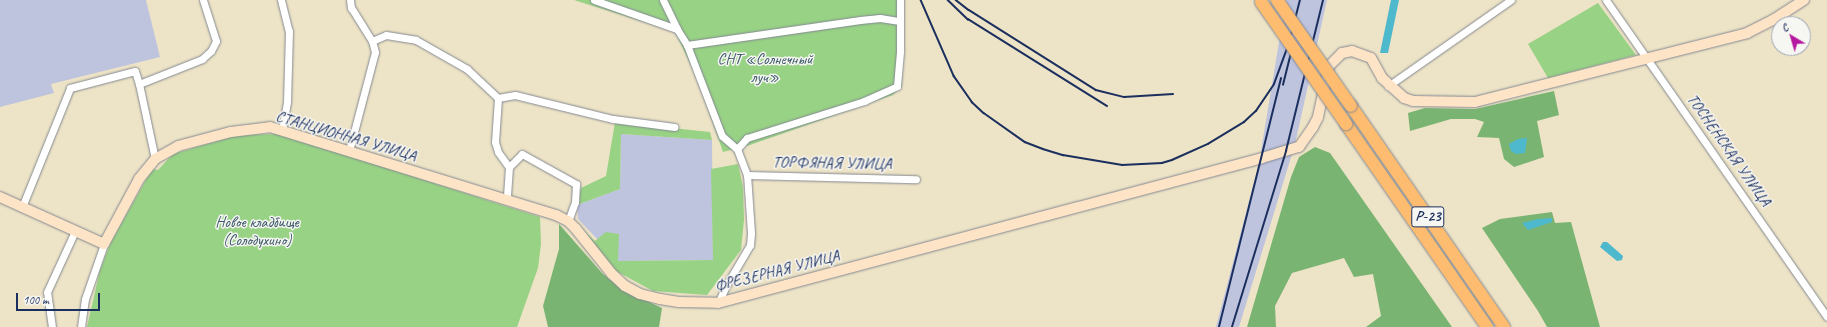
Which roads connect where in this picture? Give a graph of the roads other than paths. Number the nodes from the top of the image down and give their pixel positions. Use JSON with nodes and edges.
{"nodes":[{"id":1,"x":203,"y":0,"type":"edge"},
{"id":2,"x":281,"y":0,"type":"edge"},
{"id":3,"x":350,"y":0,"type":"edge"},
{"id":4,"x":594,"y":0,"type":"edge"},
{"id":5,"x":663,"y":0,"type":"edge"},
{"id":6,"x":900,"y":0,"type":"edge"},
{"id":7,"x":1277,"y":0,"type":"edge"},
{"id":8,"x":1511,"y":0,"type":"edge"},
{"id":9,"x":1606,"y":0,"type":"edge"},
{"id":10,"x":1804,"y":0,"type":"edge"},
{"id":11,"x":1260,"y":1,"type":"edge"},
{"id":12,"x":900,"y":21,"type":"junction"},
{"id":13,"x":677,"y":29,"type":"junction"},
{"id":14,"x":372,"y":41,"type":"junction"},
{"id":15,"x":687,"y":45,"type":"junction"},
{"id":16,"x":1648,"y":58,"type":"junction"},
{"id":17,"x":139,"y":84,"type":"junction"},
{"id":18,"x":1388,"y":86,"type":"junction"},
{"id":19,"x":498,"y":98,"type":"junction"},
{"id":20,"x":674,"y":127,"type":"dead end"},
{"id":21,"x":282,"y":130,"type":"junction"},
{"id":22,"x":737,"y":149,"type":"junction"},
{"id":23,"x":349,"y":151,"type":"junction"},
{"id":24,"x":155,"y":159,"type":"junction"},
{"id":25,"x":509,"y":167,"type":"junction"},
{"id":26,"x":747,"y":175,"type":"junction"},
{"id":27,"x":916,"y":179,"type":"dead end"},
{"id":28,"x":0,"y":197,"type":"edge"},
{"id":29,"x":507,"y":199,"type":"junction"},
{"id":30,"x":22,"y":207,"type":"junction"},
{"id":31,"x":568,"y":221,"type":"junction"},
{"id":32,"x":75,"y":231,"type":"junction"},
{"id":33,"x":104,"y":244,"type":"junction"},
{"id":34,"x":718,"y":303,"type":"junction"},
{"id":35,"x":1827,"y":317,"type":"edge"},
{"id":36,"x":52,"y":327,"type":"edge"},
{"id":37,"x":80,"y":327,"type":"edge"},
{"id":38,"x":1487,"y":327,"type":"edge"},
{"id":39,"x":1504,"y":327,"type":"edge"}],
"edges":[{"from":1,"to":17,"type":"street"},
{"from":2,"to":21,"type":"street"},
{"from":3,"to":14,"type":"street"},
{"from":4,"to":13,"type":"street"},
{"from":5,"to":13,"type":"street"},
{"from":6,"to":12,"type":"street"},
{"from":7,"to":39,"type":"highway","number":"Р-23","bridge":true},
{"from":8,"to":18,"type":"street"},
{"from":9,"to":16,"type":"street","name":"ТОСНЕНСКАЯ УЛИЦА"},
{"from":10,"to":16,"type":"street"},
{"from":11,"to":38,"type":"highway","number":"Р-23","bridge":true},
{"from":12,"to":15,"type":"street"},
{"from":12,"to":22,"type":"street"},
{"from":13,"to":15,"type":"street"},
{"from":14,"to":19,"type":"street"},
{"from":14,"to":23,"type":"street"},
{"from":15,"to":22,"type":"street"},
{"from":16,"to":18,"type":"street"},
{"from":16,"to":35,"type":"street","name":"ТОСНЕНСКАЯ УЛИЦА"},
{"from":17,"to":24,"type":"street"},
{"from":17,"to":30,"type":"street"},
{"from":18,"to":34,"type":"street","name":"ФРЕЗЕРНАЯ УЛИЦА"},
{"from":19,"to":20,"type":"street"},
{"from":19,"to":25,"type":"street"},
{"from":21,"to":23,"type":"street","name":"СТАНЦИОННАЯ УЛИЦА"},
{"from":21,"to":24,"type":"street","name":"СТАНЦИОННАЯ УЛИЦА"},
{"from":22,"to":26,"type":"street"},
{"from":23,"to":29,"type":"street","name":"СТАНЦИОННАЯ УЛИЦА"},
{"from":24,"to":33,"type":"street","name":"СТАНЦИОННАЯ УЛИЦА"},
{"from":25,"to":29,"type":"street"},
{"from":25,"to":31,"type":"street"},
{"from":26,"to":27,"type":"street","name":"ТОРФЯНАЯ УЛИЦА"},
{"from":26,"to":34,"type":"street"},
{"from":28,"to":30,"type":"street"},
{"from":29,"to":31,"type":"street","name":"СТАНЦИОННАЯ УЛИЦА"},
{"from":30,"to":32,"type":"street"},
{"from":31,"to":34,"type":"street","name":"ФРЕЗЕРНАЯ УЛИЦА"},
{"from":32,"to":33,"type":"street"},
{"from":32,"to":36,"type":"street"},
{"from":33,"to":37,"type":"street","name":"СТАНЦИОННАЯ УЛИЦА"}]}
